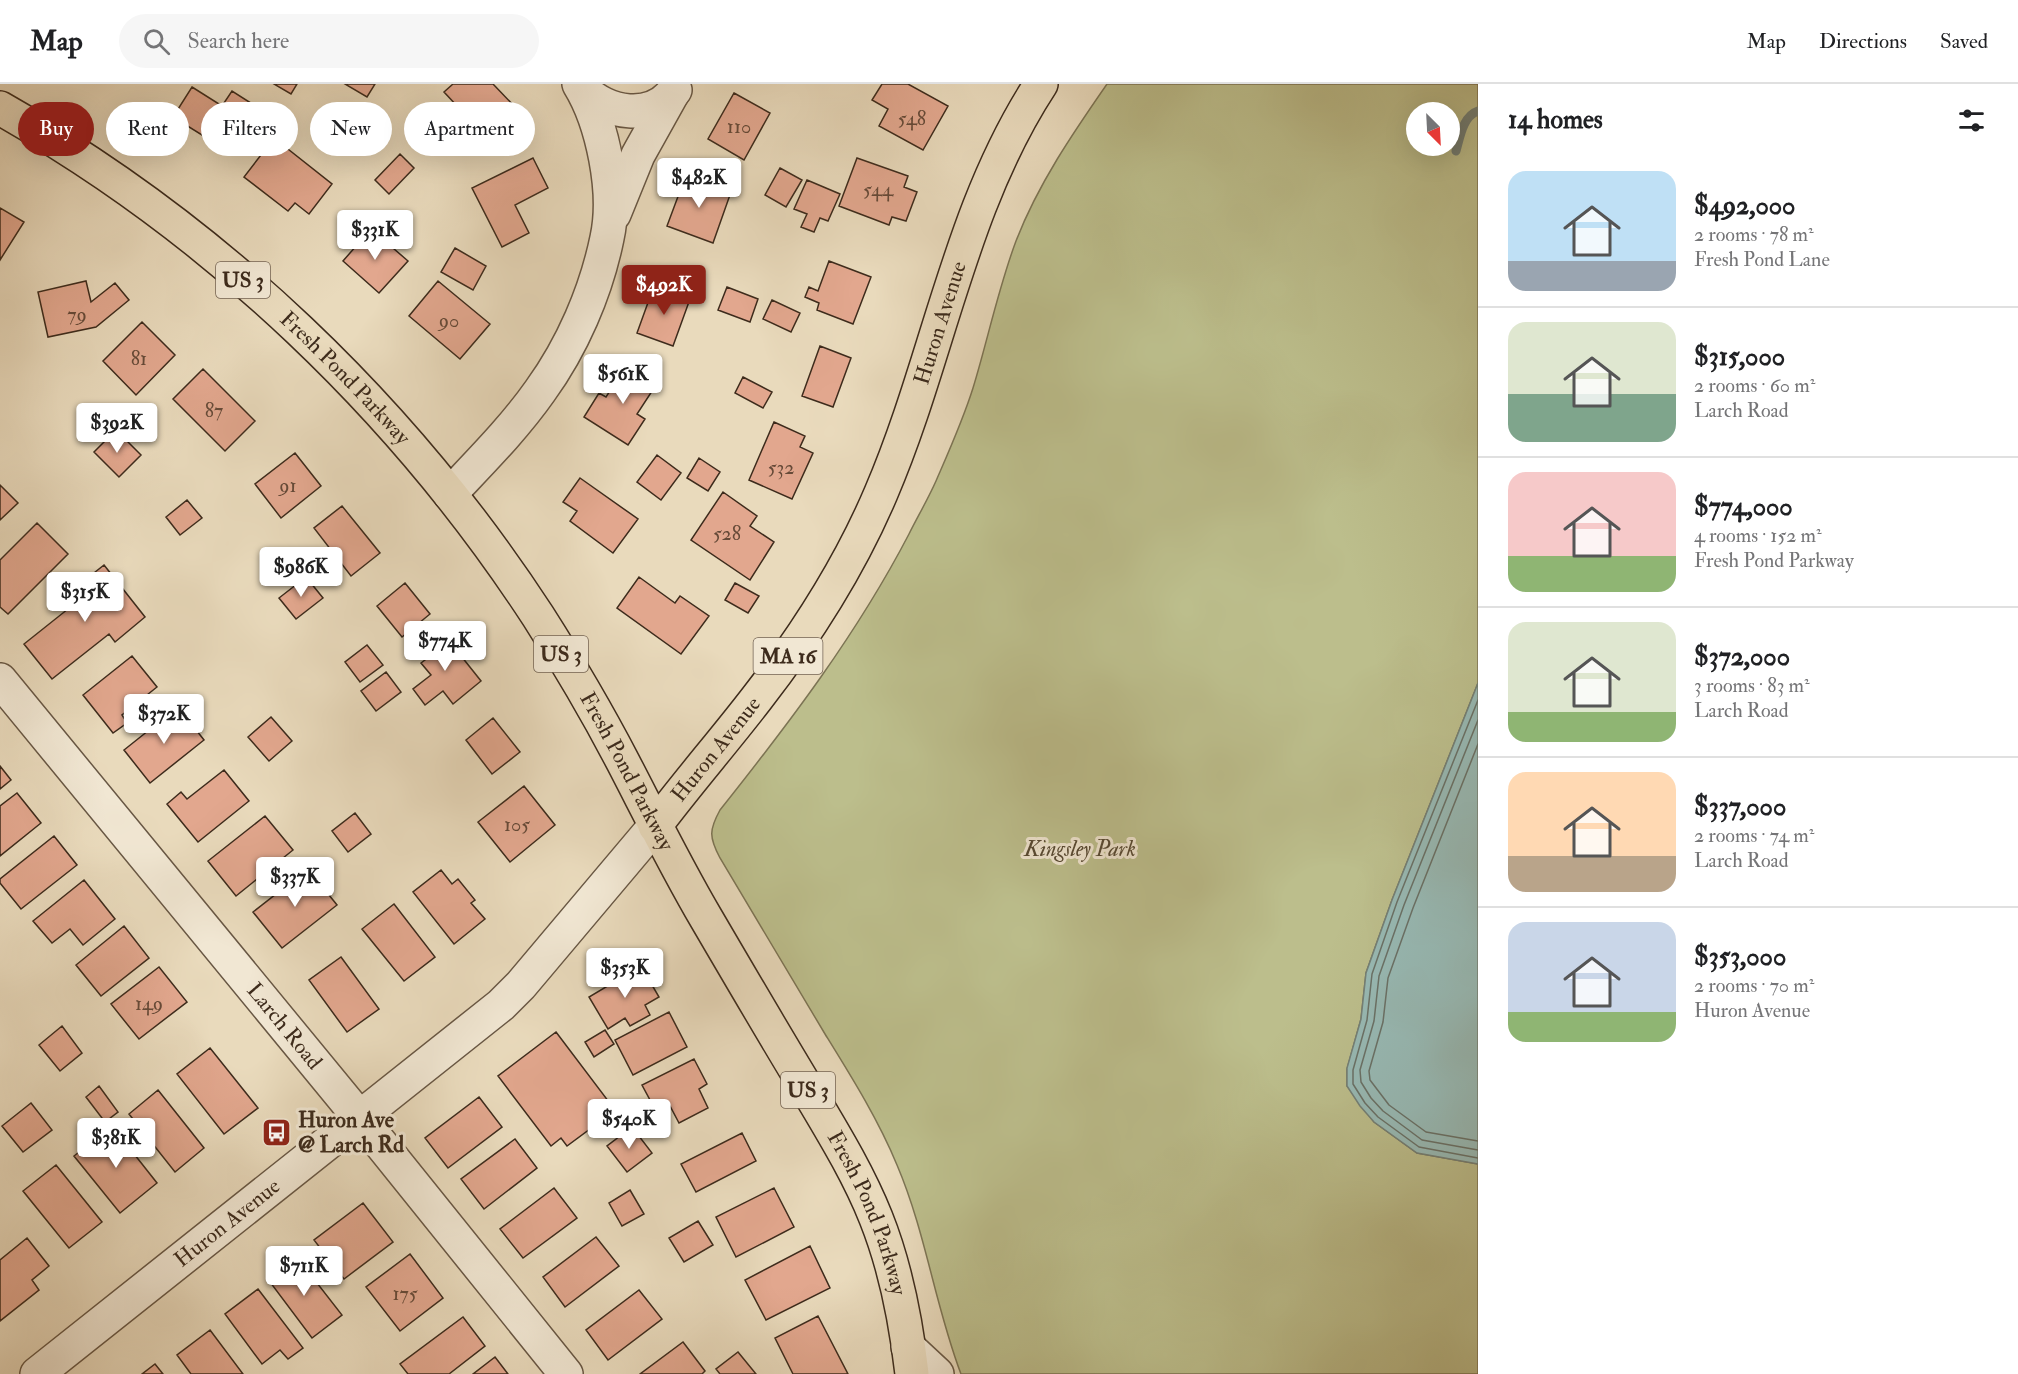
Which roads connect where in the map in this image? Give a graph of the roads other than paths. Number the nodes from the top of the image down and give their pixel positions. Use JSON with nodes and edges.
{"nodes":[{"id":1,"x":1041,"y":84,"type":"edge"},
{"id":2,"x":581,"y":87,"type":"edge"},
{"id":3,"x":675,"y":89,"type":"edge"},
{"id":4,"x":0,"y":108,"type":"edge"},
{"id":5,"x":608,"y":237,"type":"junction"},
{"id":6,"x":450,"y":494,"type":"junction"},
{"id":7,"x":0,"y":680,"type":"edge"},
{"id":8,"x":655,"y":826,"type":"junction"},
{"id":9,"x":360,"y":1118,"type":"junction"},
{"id":10,"x":910,"y":1360,"type":"edge"},
{"id":11,"x":37,"y":1374,"type":"edge"},
{"id":12,"x":566,"y":1374,"type":"edge"},
{"id":13,"x":937,"y":1374,"type":"edge"}],
"edges":[{"from":1,"to":8,"type":"main road","name":"Huron Avenue","number":"MA 16"},
{"from":2,"to":3,"type":"street"},
{"from":2,"to":5,"type":"street"},
{"from":3,"to":5,"type":"street"},
{"from":4,"to":6,"type":"main road","name":"Fresh Pond Parkway","number":"US 3"},
{"from":5,"to":6,"type":"street"},
{"from":6,"to":8,"type":"main road","name":"Fresh Pond Parkway","number":"US 3"},
{"from":7,"to":9,"type":"street","name":"Larch Road"},
{"from":8,"to":9,"type":"street","name":"Huron Avenue"},
{"from":8,"to":10,"type":"main road","name":"Fresh Pond Parkway","number":"US 3"},
{"from":9,"to":11,"type":"street","name":"Huron Avenue"},
{"from":9,"to":12,"type":"street","name":"Larch Road"},
{"from":10,"to":13,"type":"street"}]}
